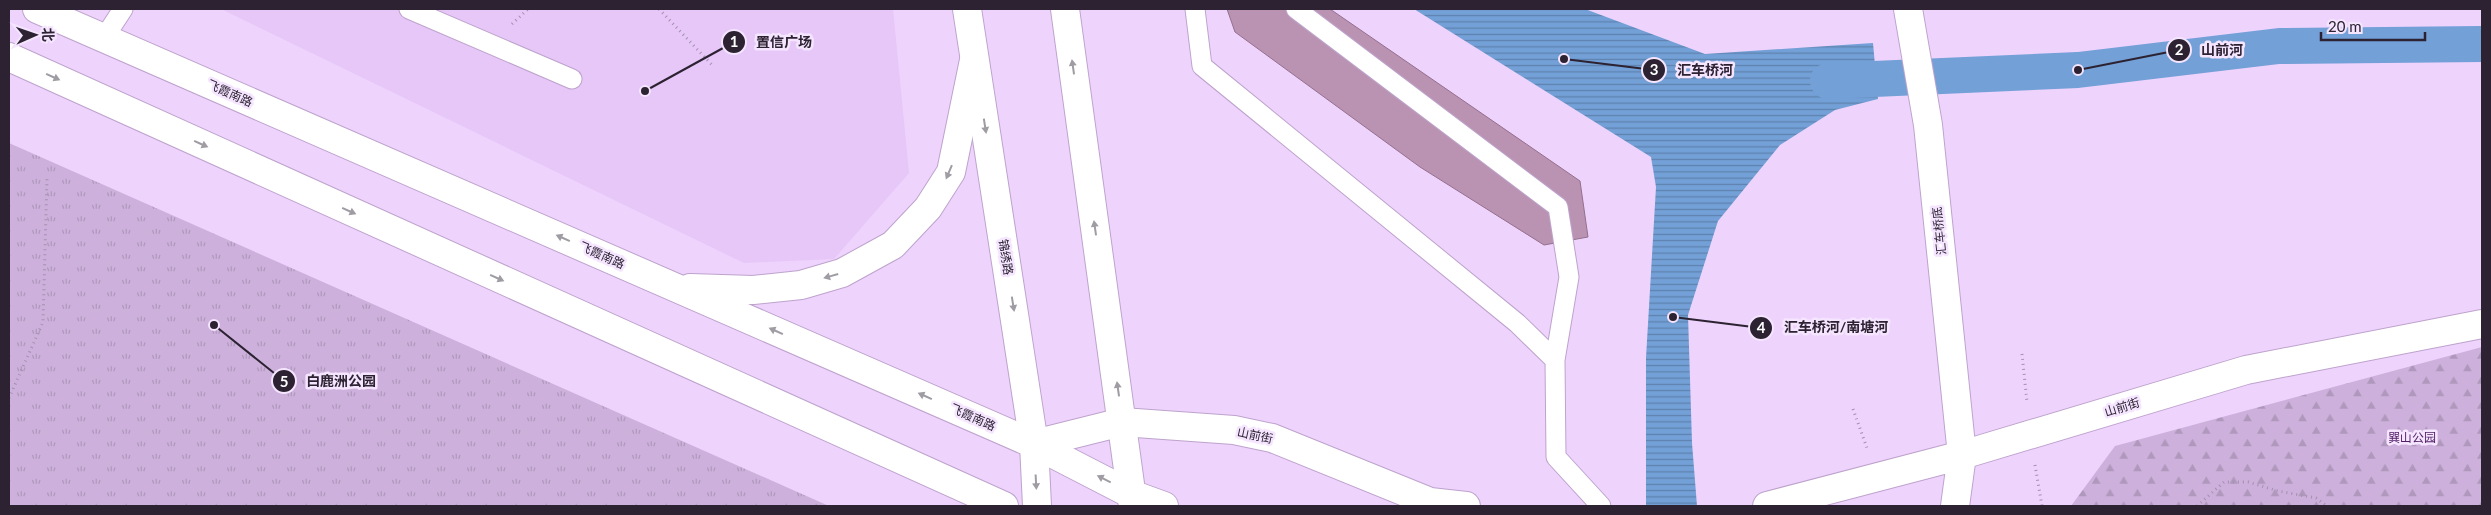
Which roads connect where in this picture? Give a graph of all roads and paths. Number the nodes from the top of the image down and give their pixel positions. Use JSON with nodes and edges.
{"nodes":[{"id":1,"x":37,"y":9,"type":"edge"},
{"id":2,"x":123,"y":9,"type":"edge"},
{"id":3,"x":410,"y":9,"type":"edge"},
{"id":4,"x":659,"y":9,"type":"edge"},
{"id":5,"x":968,"y":9,"type":"edge"},
{"id":6,"x":1065,"y":9,"type":"edge"},
{"id":7,"x":1195,"y":9,"type":"edge"},
{"id":8,"x":1296,"y":9,"type":"edge"},
{"id":9,"x":1908,"y":9,"type":"edge"},
{"id":10,"x":104,"y":38,"type":"junction"},
{"id":11,"x":975,"y":56,"type":"junction"},
{"id":12,"x":9,"y":57,"type":"edge"},
{"id":13,"x":714,"y":67,"type":"dead end"},
{"id":14,"x":572,"y":79,"type":"dead end"},
{"id":15,"x":47,"y":177,"type":"dead end"},
{"id":16,"x":677,"y":288,"type":"junction"},
{"id":17,"x":2482,"y":324,"type":"edge"},
{"id":18,"x":1555,"y":360,"type":"junction"},
{"id":19,"x":9,"y":398,"type":"edge"},
{"id":20,"x":1122,"y":422,"type":"junction"},
{"id":21,"x":1034,"y":444,"type":"junction"},
{"id":22,"x":1962,"y":455,"type":"junction"},
{"id":23,"x":1132,"y":500,"type":"edge"},
{"id":24,"x":1004,"y":506,"type":"edge"},
{"id":25,"x":1037,"y":506,"type":"edge"},
{"id":26,"x":1164,"y":506,"type":"edge"},
{"id":27,"x":1466,"y":506,"type":"edge"},
{"id":28,"x":1601,"y":506,"type":"edge"},
{"id":29,"x":1767,"y":506,"type":"edge"},
{"id":30,"x":1954,"y":506,"type":"edge"},
{"id":31,"x":2197,"y":506,"type":"edge"},
{"id":32,"x":2327,"y":506,"type":"edge"}],
"edges":[{"from":1,"to":10,"type":"main road","name":"飞霞南路"},
{"from":2,"to":10,"type":"lane"},
{"from":3,"to":14,"type":"lane"},
{"from":4,"to":13,"type":"path"},
{"from":5,"to":11,"type":"main road","name":"锦绣路"},
{"from":20,"to":6,"type":"main road","one_way":true},
{"from":7,"to":18,"type":"lane"},
{"from":8,"to":18,"type":"lane"},
{"from":9,"to":22,"type":"main road","name":"汇车桥底"},
{"from":16,"to":10,"type":"main road","name":"飞霞南路","one_way":true},
{"from":11,"to":16,"type":"main road","one_way":true},
{"from":11,"to":21,"type":"main road","name":"锦绣路","one_way":true},
{"from":12,"to":24,"type":"main road","one_way":true},
{"from":15,"to":19,"type":"path"},
{"from":21,"to":16,"type":"main road","name":"飞霞南路","one_way":true},
{"from":17,"to":22,"type":"main road","name":"山前街"},
{"from":18,"to":28,"type":"lane"},
{"from":20,"to":21,"type":"main road","name":"山前街"},
{"from":20,"to":23,"type":"main road"},
{"from":20,"to":27,"type":"main road","name":"山前街"},
{"from":23,"to":21,"type":"main road","name":"飞霞南路","one_way":true},
{"from":21,"to":25,"type":"main road","name":"锦绣路","one_way":true},
{"from":22,"to":29,"type":"main road","name":"山前街"},
{"from":22,"to":30,"type":"main road","name":"汇车桥底"},
{"from":23,"to":26,"type":"main road","name":"飞霞南路"},
{"from":31,"to":32,"type":"path"}]}
